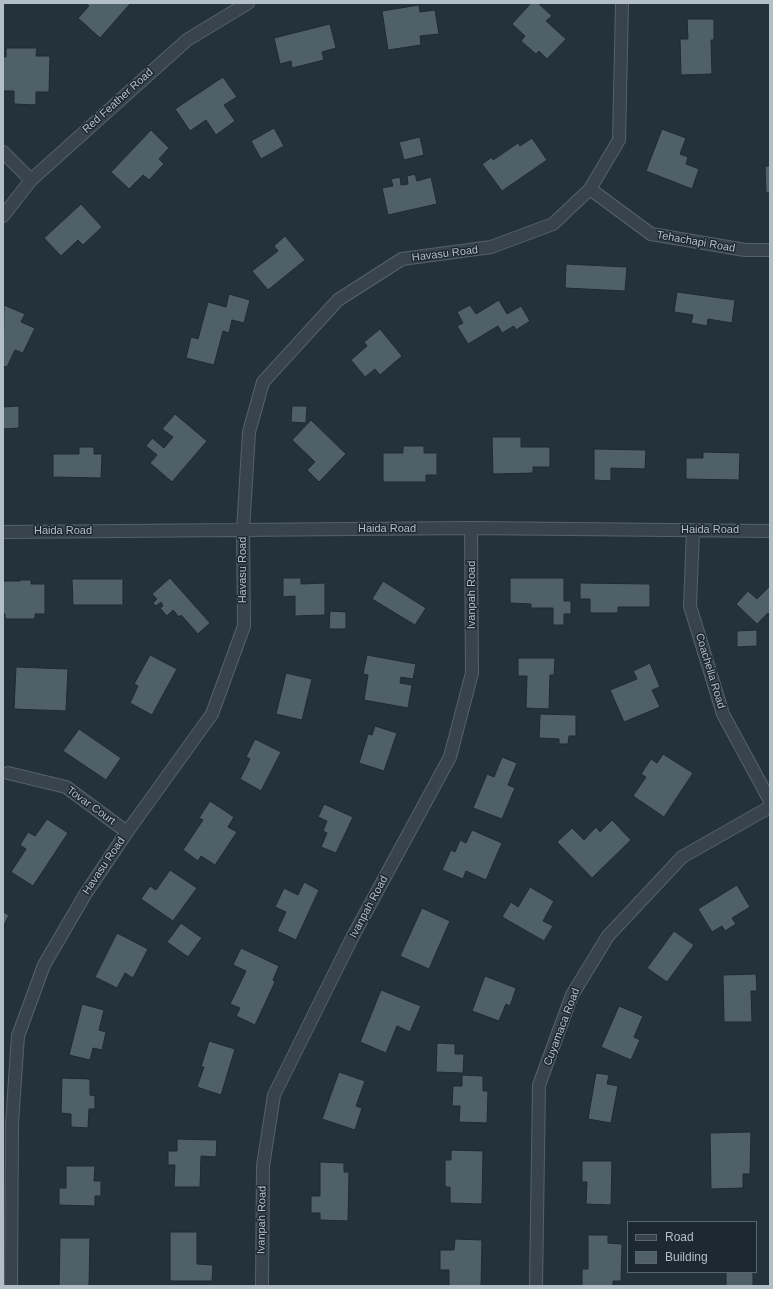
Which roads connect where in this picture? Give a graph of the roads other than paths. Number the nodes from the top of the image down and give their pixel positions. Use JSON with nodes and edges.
{"nodes":[{"id":1,"x":248,"y":3,"type":"edge"},
{"id":2,"x":622,"y":3,"type":"edge"},
{"id":3,"x":3,"y":152,"type":"edge"},
{"id":4,"x":31,"y":180,"type":"junction"},
{"id":5,"x":590,"y":189,"type":"junction"},
{"id":6,"x":3,"y":216,"type":"edge"},
{"id":7,"x":770,"y":250,"type":"edge"},
{"id":8,"x":471,"y":528,"type":"junction"},
{"id":9,"x":243,"y":530,"type":"junction"},
{"id":10,"x":693,"y":530,"type":"junction"},
{"id":11,"x":770,"y":530,"type":"edge"},
{"id":12,"x":3,"y":532,"type":"edge"},
{"id":13,"x":8,"y":773,"type":"dead end"},
{"id":14,"x":770,"y":801,"type":"edge"},
{"id":15,"x":770,"y":806,"type":"edge"},
{"id":16,"x":127,"y":832,"type":"junction"},
{"id":17,"x":11,"y":1286,"type":"edge"},
{"id":18,"x":262,"y":1286,"type":"edge"},
{"id":19,"x":536,"y":1286,"type":"edge"}],
"edges":[{"from":1,"to":4,"type":"street","name":"Red Feather Road"},
{"from":2,"to":5,"type":"street","name":"Havasu Road"},
{"from":3,"to":4,"type":"street"},
{"from":4,"to":6,"type":"street","name":"Red Feather Road"},
{"from":5,"to":7,"type":"street","name":"Tehachapi Road"},
{"from":5,"to":9,"type":"street","name":"Havasu Road"},
{"from":8,"to":9,"type":"street","name":"Haida Road"},
{"from":8,"to":10,"type":"street","name":"Haida Road"},
{"from":8,"to":18,"type":"street","name":"Ivanpah Road"},
{"from":9,"to":12,"type":"street","name":"Haida Road"},
{"from":9,"to":16,"type":"street","name":"Havasu Road"},
{"from":10,"to":11,"type":"street","name":"Haida Road"},
{"from":10,"to":14,"type":"street","name":"Coachella Road"},
{"from":13,"to":16,"type":"street","name":"Tovar Court"},
{"from":15,"to":19,"type":"street","name":"Cuyamaca Road"},
{"from":16,"to":17,"type":"street","name":"Havasu Road"}]}
